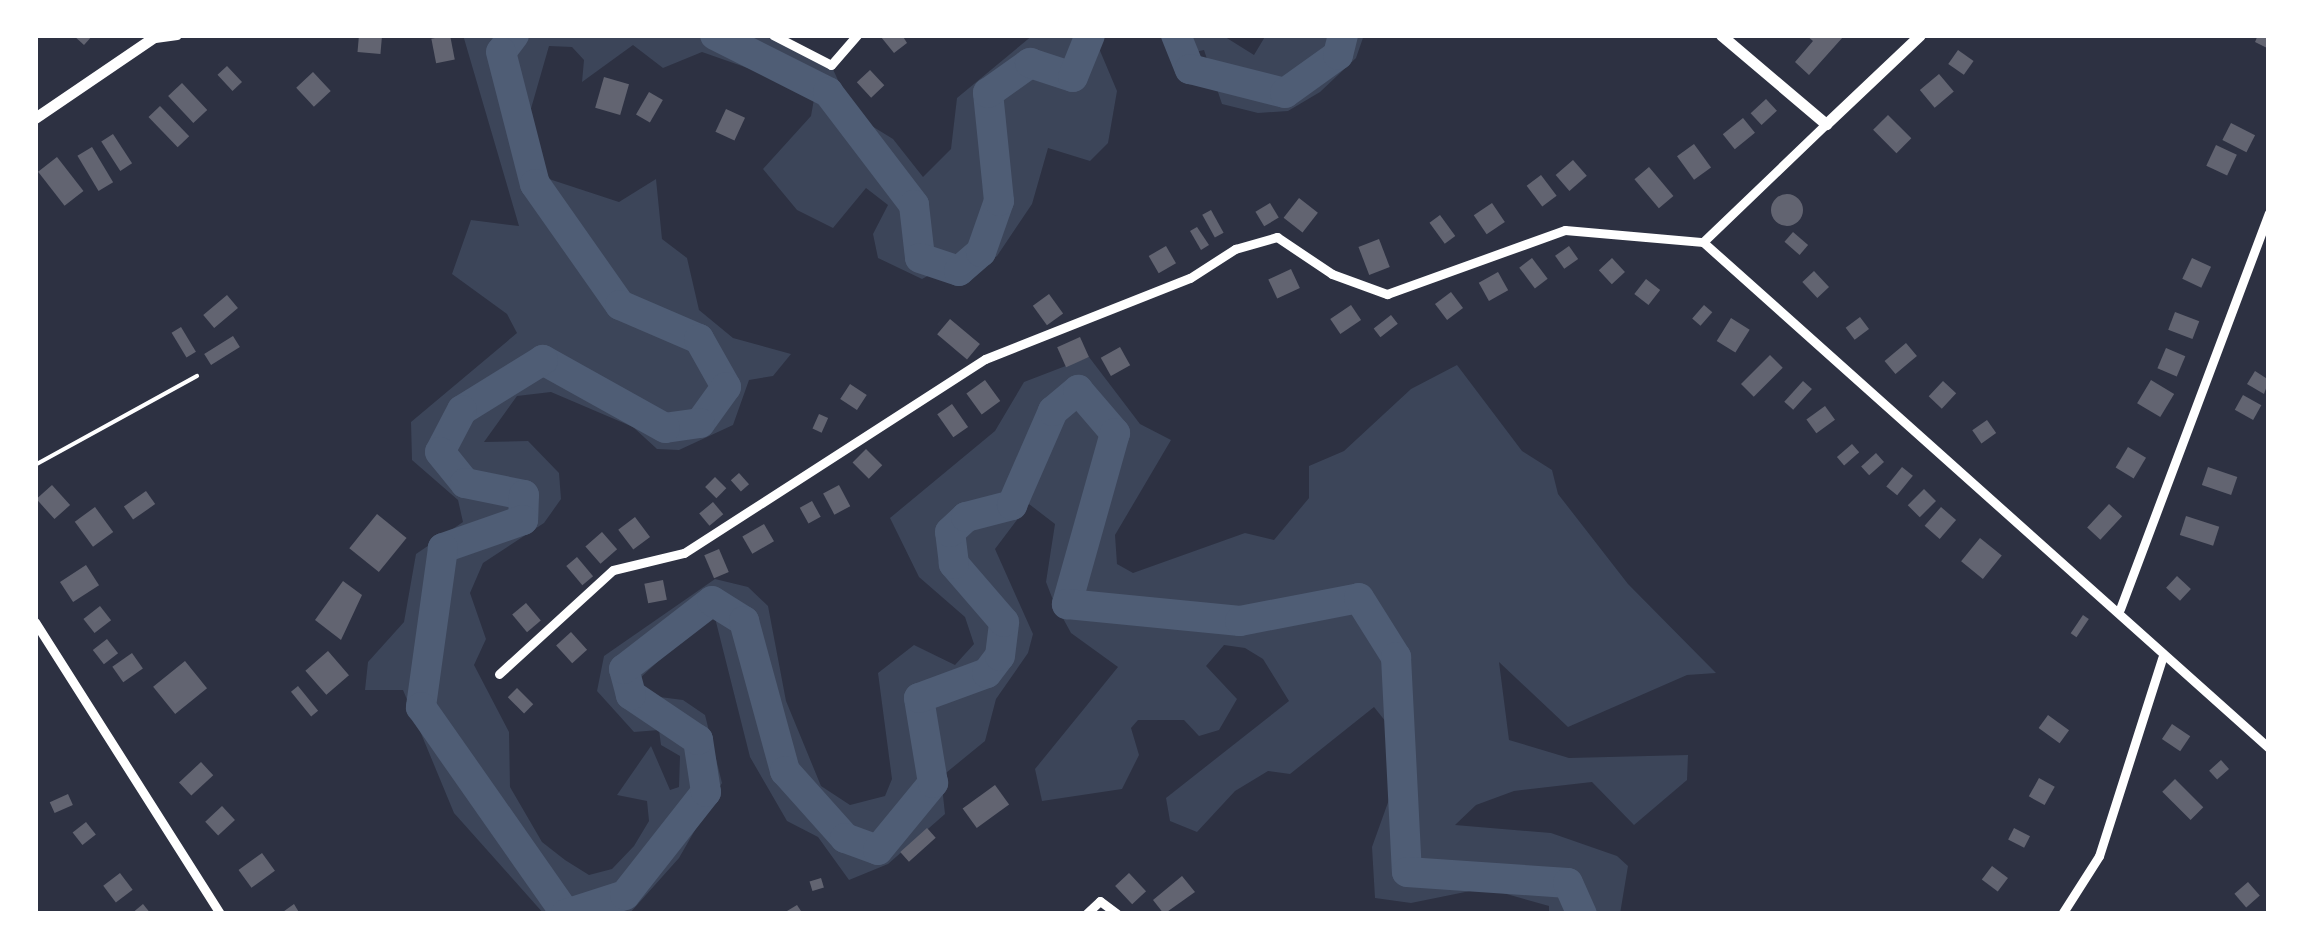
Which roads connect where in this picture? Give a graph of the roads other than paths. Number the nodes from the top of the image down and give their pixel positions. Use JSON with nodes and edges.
{"nodes":[{"id":1,"x":177,"y":35,"type":"edge"},
{"id":2,"x":773,"y":35,"type":"edge"},
{"id":3,"x":857,"y":35,"type":"edge"},
{"id":4,"x":1720,"y":35,"type":"edge"},
{"id":5,"x":1920,"y":35,"type":"edge"},
{"id":6,"x":155,"y":36,"type":"edge"},
{"id":7,"x":35,"y":118,"type":"edge"},
{"id":8,"x":1826,"y":124,"type":"junction"},
{"id":9,"x":2269,"y":213,"type":"edge"},
{"id":10,"x":1703,"y":242,"type":"junction"},
{"id":11,"x":197,"y":376,"type":"dead end"},
{"id":12,"x":35,"y":466,"type":"edge"},
{"id":13,"x":2120,"y":609,"type":"junction"},
{"id":14,"x":35,"y":622,"type":"edge"},
{"id":15,"x":2162,"y":658,"type":"junction"},
{"id":16,"x":498,"y":674,"type":"dead end"},
{"id":17,"x":2269,"y":748,"type":"edge"},
{"id":18,"x":220,"y":914,"type":"edge"},
{"id":19,"x":1086,"y":914,"type":"edge"},
{"id":20,"x":1117,"y":914,"type":"edge"},
{"id":21,"x":2062,"y":914,"type":"edge"}],
"edges":[{"from":1,"to":6,"type":"street"},
{"from":2,"to":3,"type":"street"},
{"from":4,"to":8,"type":"street"},
{"from":5,"to":8,"type":"street"},
{"from":6,"to":7,"type":"street"},
{"from":8,"to":10,"type":"street"},
{"from":9,"to":13,"type":"street"},
{"from":10,"to":13,"type":"street"},
{"from":10,"to":16,"type":"street"},
{"from":11,"to":12,"type":"lane"},
{"from":13,"to":15,"type":"street"},
{"from":14,"to":18,"type":"street"},
{"from":15,"to":17,"type":"street"},
{"from":15,"to":21,"type":"street"},
{"from":19,"to":20,"type":"street"}]}
